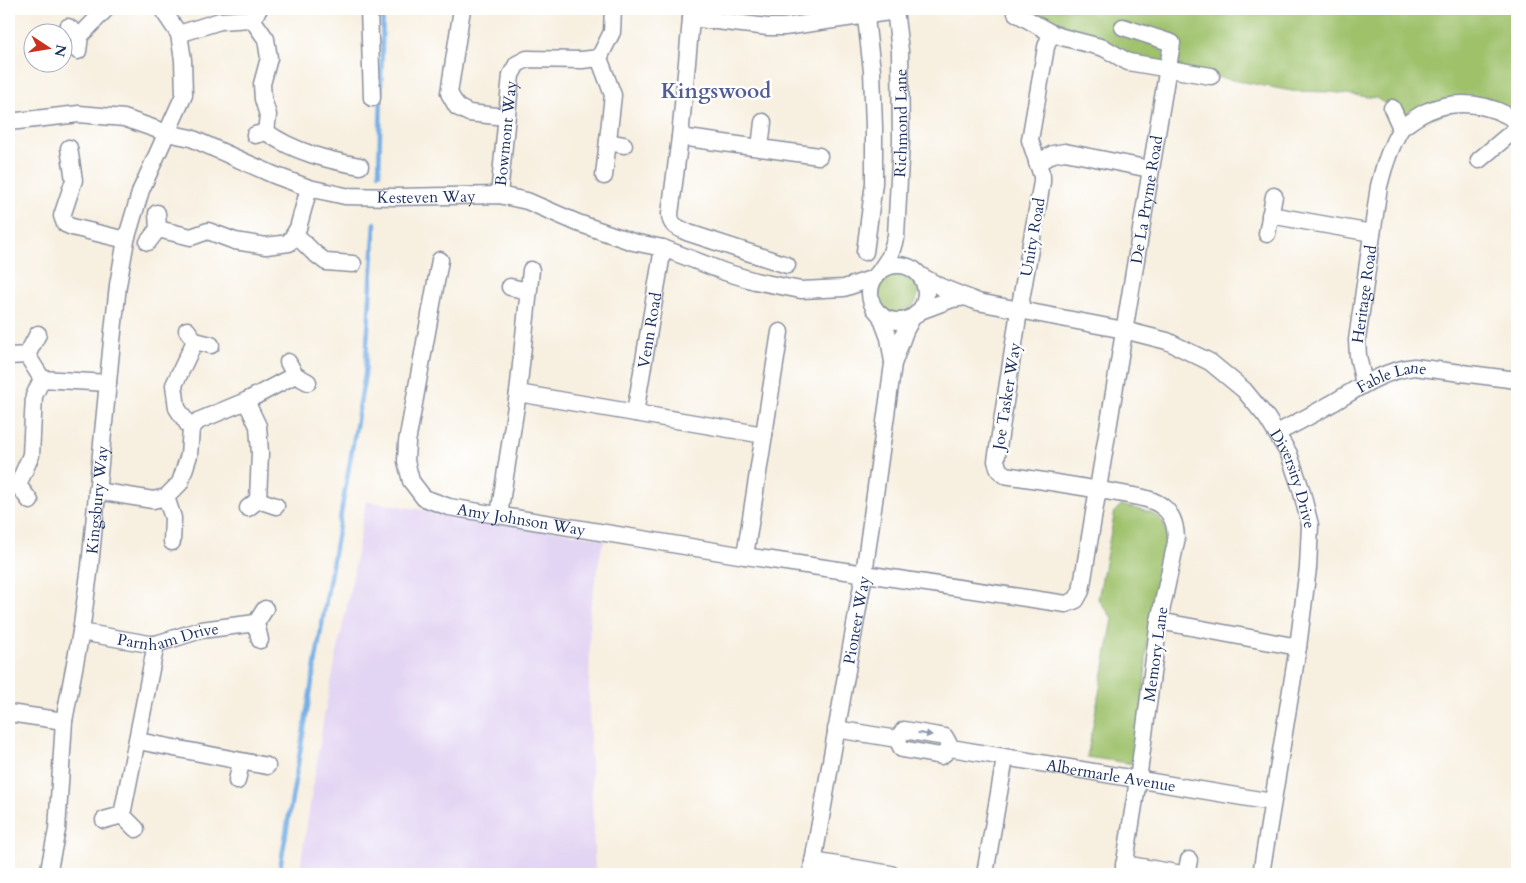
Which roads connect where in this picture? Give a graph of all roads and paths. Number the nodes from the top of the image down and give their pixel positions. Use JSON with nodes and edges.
{"nodes":[{"id":1,"x":106,"y":9,"type":"edge"},
{"id":2,"x":162,"y":9,"type":"edge"},
{"id":3,"x":369,"y":9,"type":"edge"},
{"id":4,"x":462,"y":9,"type":"edge"},
{"id":5,"x":613,"y":9,"type":"edge"},
{"id":6,"x":896,"y":10,"type":"edge"},
{"id":7,"x":865,"y":12,"type":"edge"},
{"id":8,"x":692,"y":13,"type":"edge"},
{"id":9,"x":1016,"y":13,"type":"dead end"},
{"id":10,"x":255,"y":14,"type":"edge"},
{"id":11,"x":1123,"y":27,"type":"dead end"},
{"id":12,"x":1051,"y":33,"type":"junction"},
{"id":13,"x":179,"y":34,"type":"junction"},
{"id":14,"x":76,"y":38,"type":"dead end"},
{"id":15,"x":599,"y":58,"type":"junction"},
{"id":16,"x":1168,"y":69,"type":"junction"},
{"id":17,"x":1211,"y":76,"type":"dead end"},
{"id":18,"x":372,"y":98,"type":"dead end"},
{"id":19,"x":1392,"y":108,"type":"dead end"},
{"id":20,"x":506,"y":117,"type":"junction"},
{"id":21,"x":9,"y":122,"type":"edge"},
{"id":22,"x":763,"y":122,"type":"dead end"},
{"id":23,"x":1517,"y":122,"type":"edge"},
{"id":24,"x":1401,"y":128,"type":"junction"},
{"id":25,"x":1517,"y":128,"type":"edge"},
{"id":26,"x":168,"y":133,"type":"junction"},
{"id":27,"x":680,"y":137,"type":"junction"},
{"id":28,"x":608,"y":142,"type":"junction"},
{"id":29,"x":624,"y":145,"type":"dead end"},
{"id":30,"x":70,"y":146,"type":"dead end"},
{"id":31,"x":760,"y":148,"type":"junction"},
{"id":32,"x":819,"y":156,"type":"dead end"},
{"id":33,"x":1479,"y":160,"type":"dead end"},
{"id":34,"x":1037,"y":163,"type":"junction"},
{"id":35,"x":360,"y":166,"type":"dead end"},
{"id":36,"x":1150,"y":169,"type":"junction"},
{"id":37,"x":604,"y":176,"type":"dead end"},
{"id":38,"x":309,"y":188,"type":"junction"},
{"id":39,"x":499,"y":196,"type":"junction"},
{"id":40,"x":1274,"y":196,"type":"dead end"},
{"id":41,"x":1270,"y":215,"type":"junction"},
{"id":42,"x":154,"y":228,"type":"dead end"},
{"id":43,"x":1372,"y":233,"type":"junction"},
{"id":44,"x":295,"y":234,"type":"junction"},
{"id":45,"x":1267,"y":234,"type":"dead end"},
{"id":46,"x":896,"y":236,"type":"junction"},
{"id":47,"x":126,"y":240,"type":"junction"},
{"id":48,"x":663,"y":248,"type":"junction"},
{"id":49,"x":865,"y":252,"type":"dead end"},
{"id":50,"x":440,"y":260,"type":"dead end"},
{"id":51,"x":353,"y":264,"type":"dead end"},
{"id":52,"x":787,"y":266,"type":"dead end"},
{"id":53,"x":531,"y":270,"type":"dead end"},
{"id":54,"x":917,"y":272,"type":"junction"},
{"id":55,"x":877,"y":275,"type":"junction"},
{"id":56,"x":510,"y":288,"type":"dead end"},
{"id":57,"x":844,"y":288,"type":"junction"},
{"id":58,"x":528,"y":291,"type":"junction"},
{"id":59,"x":966,"y":297,"type":"junction"},
{"id":60,"x":1019,"y":311,"type":"junction"},
{"id":61,"x":878,"y":312,"type":"junction"},
{"id":62,"x":916,"y":314,"type":"junction"},
{"id":63,"x":1124,"y":330,"type":"junction"},
{"id":64,"x":780,"y":332,"type":"dead end"},
{"id":65,"x":38,"y":334,"type":"dead end"},
{"id":66,"x":198,"y":339,"type":"dead end"},
{"id":67,"x":27,"y":355,"type":"junction"},
{"id":68,"x":9,"y":356,"type":"edge"},
{"id":69,"x":894,"y":364,"type":"junction"},
{"id":70,"x":297,"y":373,"type":"dead end"},
{"id":71,"x":42,"y":379,"type":"junction"},
{"id":72,"x":1517,"y":380,"type":"edge"},
{"id":73,"x":108,"y":383,"type":"junction"},
{"id":74,"x":1364,"y":384,"type":"junction"},
{"id":75,"x":518,"y":393,"type":"junction"},
{"id":76,"x":246,"y":401,"type":"junction"},
{"id":77,"x":635,"y":413,"type":"junction"},
{"id":78,"x":191,"y":429,"type":"junction"},
{"id":79,"x":1277,"y":434,"type":"junction"},
{"id":80,"x":764,"y":435,"type":"junction"},
{"id":81,"x":13,"y":486,"type":"edge"},
{"id":82,"x":1097,"y":489,"type":"junction"},
{"id":83,"x":97,"y":491,"type":"junction"},
{"id":84,"x":166,"y":497,"type":"junction"},
{"id":85,"x":30,"y":501,"type":"dead end"},
{"id":86,"x":276,"y":506,"type":"dead end"},
{"id":87,"x":499,"y":516,"type":"junction"},
{"id":88,"x":172,"y":542,"type":"dead end"},
{"id":89,"x":745,"y":556,"type":"junction"},
{"id":90,"x":864,"y":574,"type":"junction"},
{"id":91,"x":1159,"y":621,"type":"junction"},
{"id":92,"x":81,"y":632,"type":"junction"},
{"id":93,"x":260,"y":640,"type":"dead end"},
{"id":94,"x":156,"y":644,"type":"junction"},
{"id":95,"x":1298,"y":647,"type":"junction"},
{"id":96,"x":9,"y":713,"type":"edge"},
{"id":97,"x":64,"y":721,"type":"junction"},
{"id":98,"x":836,"y":729,"type":"junction"},
{"id":99,"x":138,"y":741,"type":"junction"},
{"id":100,"x":1005,"y":758,"type":"junction"},
{"id":101,"x":241,"y":762,"type":"junction"},
{"id":102,"x":267,"y":766,"type":"dead end"},
{"id":103,"x":1138,"y":780,"type":"junction"},
{"id":104,"x":236,"y":781,"type":"dead end"},
{"id":105,"x":1272,"y":802,"type":"junction"},
{"id":106,"x":122,"y":815,"type":"junction"},
{"id":107,"x":104,"y":820,"type":"dead end"},
{"id":108,"x":136,"y":829,"type":"dead end"},
{"id":109,"x":812,"y":868,"type":"edge"},
{"id":110,"x":1124,"y":869,"type":"edge"},
{"id":111,"x":1186,"y":869,"type":"edge"},
{"id":112,"x":48,"y":874,"type":"edge"},
{"id":113,"x":891,"y":874,"type":"edge"},
{"id":114,"x":985,"y":874,"type":"edge"},
{"id":115,"x":1261,"y":874,"type":"edge"}],
"edges":[{"from":1,"to":14,"type":"street"},
{"from":2,"to":13,"type":"street"},
{"from":3,"to":18,"type":"street"},
{"from":4,"to":20,"type":"street"},
{"from":5,"to":15,"type":"street"},
{"from":6,"to":7,"type":"street"},
{"from":6,"to":46,"type":"street","name":"Richmond Lane"},
{"from":7,"to":8,"type":"street"},
{"from":7,"to":49,"type":"street","name":"Richmond Lane"},
{"from":8,"to":27,"type":"street"},
{"from":9,"to":12,"type":"street"},
{"from":10,"to":13,"type":"street"},
{"from":10,"to":35,"type":"street"},
{"from":11,"to":16,"type":"street","name":"De La Pryme Road"},
{"from":12,"to":16,"type":"street"},
{"from":12,"to":34,"type":"street","name":"Unity Road"},
{"from":13,"to":26,"type":"street","name":"Kingsbury Way"},
{"from":15,"to":20,"type":"street","name":"Bowmont Way"},
{"from":15,"to":28,"type":"street"},
{"from":16,"to":17,"type":"street"},
{"from":16,"to":36,"type":"street","name":"De La Pryme Road"},
{"from":19,"to":24,"type":"street"},
{"from":20,"to":39,"type":"street","name":"Bowmont Way"},
{"from":21,"to":26,"type":"street","name":"Kesteven Way"},
{"from":22,"to":31,"type":"street"},
{"from":23,"to":24,"type":"street"},
{"from":24,"to":43,"type":"street","name":"Heritage Road"},
{"from":25,"to":33,"type":"street"},
{"from":26,"to":38,"type":"street","name":"Kesteven Way"},
{"from":26,"to":47,"type":"street","name":"Kingsbury Way"},
{"from":27,"to":31,"type":"street"},
{"from":27,"to":52,"type":"street"},
{"from":28,"to":29,"type":"street"},
{"from":28,"to":37,"type":"street"},
{"from":30,"to":47,"type":"street"},
{"from":31,"to":32,"type":"street"},
{"from":34,"to":36,"type":"street"},
{"from":34,"to":60,"type":"street","name":"Unity Road"},
{"from":36,"to":63,"type":"street","name":"De La Pryme Road"},
{"from":38,"to":39,"type":"street","name":"Kesteven Way"},
{"from":38,"to":44,"type":"street"},
{"from":39,"to":48,"type":"street","name":"Kesteven Way"},
{"from":40,"to":41,"type":"street"},
{"from":41,"to":43,"type":"street","name":"Heritage Road"},
{"from":41,"to":45,"type":"street"},
{"from":42,"to":44,"type":"street"},
{"from":43,"to":74,"type":"street","name":"Heritage Road"},
{"from":44,"to":51,"type":"street"},
{"from":46,"to":54,"type":"street"},
{"from":46,"to":55,"type":"street","name":"Richmond Lane"},
{"from":47,"to":73,"type":"street","name":"Kingsbury Way"},
{"from":48,"to":57,"type":"street","name":"Kesteven Way"},
{"from":48,"to":77,"type":"street","name":"Venn Road"},
{"from":50,"to":87,"type":"street","name":"Amy Johnson Way"},
{"from":53,"to":58,"type":"street"},
{"from":54,"to":55,"type":"street"},
{"from":54,"to":59,"type":"street","name":"Diversity Drive"},
{"from":54,"to":62,"type":"street"},
{"from":55,"to":57,"type":"street","name":"Kesteven Way"},
{"from":55,"to":61,"type":"street"},
{"from":56,"to":58,"type":"street"},
{"from":57,"to":61,"type":"street"},
{"from":58,"to":75,"type":"street"},
{"from":59,"to":60,"type":"street","name":"Diversity Drive"},
{"from":59,"to":62,"type":"street"},
{"from":60,"to":63,"type":"street","name":"Diversity Drive"},
{"from":60,"to":82,"type":"street","name":"Joe Tasker Way"},
{"from":61,"to":62,"type":"street"},
{"from":61,"to":69,"type":"street","name":"Pioneer Way"},
{"from":62,"to":69,"type":"street","name":"Pioneer Way"},
{"from":63,"to":79,"type":"street","name":"Diversity Drive"},
{"from":63,"to":82,"type":"street"},
{"from":64,"to":80,"type":"street"},
{"from":65,"to":67,"type":"street"},
{"from":66,"to":78,"type":"street"},
{"from":67,"to":68,"type":"street"},
{"from":67,"to":71,"type":"street"},
{"from":69,"to":90,"type":"street","name":"Pioneer Way"},
{"from":70,"to":76,"type":"street"},
{"from":71,"to":73,"type":"street"},
{"from":71,"to":81,"type":"street"},
{"from":72,"to":74,"type":"street","name":"Fable Lane"},
{"from":73,"to":83,"type":"street","name":"Kingsbury Way"},
{"from":74,"to":79,"type":"street","name":"Fable Lane"},
{"from":75,"to":77,"type":"street"},
{"from":75,"to":87,"type":"street"},
{"from":76,"to":78,"type":"street"},
{"from":76,"to":86,"type":"street"},
{"from":77,"to":80,"type":"street"},
{"from":78,"to":84,"type":"street"},
{"from":79,"to":95,"type":"street","name":"Diversity Drive"},
{"from":80,"to":89,"type":"street"},
{"from":81,"to":85,"type":"street"},
{"from":82,"to":90,"type":"street"},
{"from":82,"to":91,"type":"street","name":"Memory Lane"},
{"from":83,"to":84,"type":"street"},
{"from":83,"to":92,"type":"street","name":"Kingsbury Way"},
{"from":84,"to":88,"type":"street"},
{"from":87,"to":89,"type":"street","name":"Amy Johnson Way"},
{"from":89,"to":90,"type":"street","name":"Amy Johnson Way"},
{"from":90,"to":98,"type":"street","name":"Pioneer Way"},
{"from":91,"to":95,"type":"street"},
{"from":91,"to":103,"type":"street","name":"Memory Lane"},
{"from":92,"to":94,"type":"street","name":"Parnham Drive"},
{"from":92,"to":97,"type":"street","name":"Kingsbury Way"},
{"from":93,"to":94,"type":"street","name":"Parnham Drive"},
{"from":94,"to":99,"type":"street"},
{"from":95,"to":105,"type":"street","name":"Diversity Drive"},
{"from":96,"to":97,"type":"street"},
{"from":97,"to":112,"type":"street","name":"Kingsbury Way"},
{"from":98,"to":100,"type":"street","name":"Albermarle Avenue"},
{"from":98,"to":109,"type":"street","name":"Pioneer Way"},
{"from":99,"to":101,"type":"street"},
{"from":99,"to":106,"type":"street"},
{"from":100,"to":103,"type":"street","name":"Albermarle Avenue"},
{"from":100,"to":114,"type":"street"},
{"from":101,"to":102,"type":"street"},
{"from":101,"to":104,"type":"street"},
{"from":103,"to":105,"type":"street","name":"Albermarle Avenue"},
{"from":103,"to":110,"type":"street","name":"Memory Lane"},
{"from":105,"to":115,"type":"street","name":"Diversity Drive"},
{"from":106,"to":107,"type":"street"},
{"from":106,"to":108,"type":"street"},
{"from":109,"to":113,"type":"street"},
{"from":110,"to":111,"type":"street"}]}
